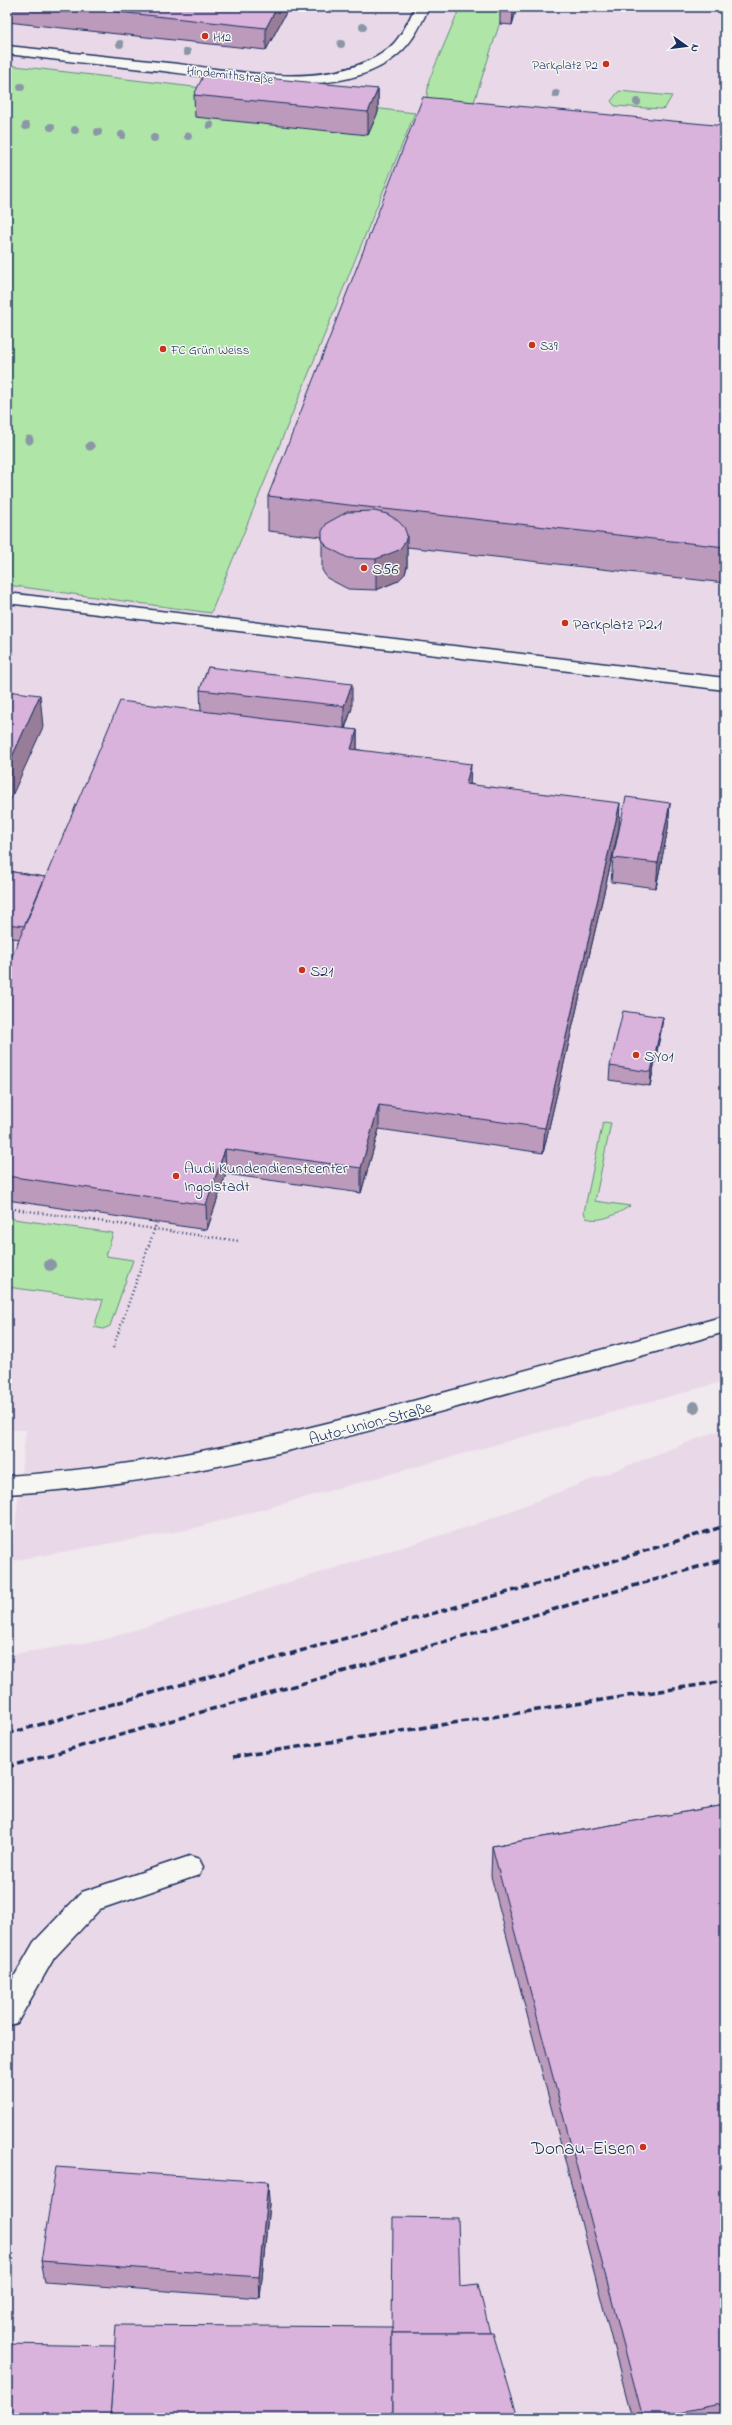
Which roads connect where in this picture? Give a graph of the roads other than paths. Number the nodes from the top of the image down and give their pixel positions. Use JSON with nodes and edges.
{"nodes":[{"id":1,"x":422,"y":7,"type":"edge"},
{"id":2,"x":7,"y":50,"type":"edge"},
{"id":3,"x":7,"y":598,"type":"edge"},
{"id":4,"x":725,"y":684,"type":"edge"},
{"id":5,"x":725,"y":1324,"type":"edge"},
{"id":6,"x":7,"y":1484,"type":"edge"},
{"id":7,"x":190,"y":1867,"type":"dead end"},
{"id":8,"x":7,"y":2014,"type":"edge"}],
"edges":[{"from":1,"to":2,"type":"street","name":"Hindemithstraße"},
{"from":3,"to":4,"type":"street"},
{"from":5,"to":6,"type":"street","name":"Auto-Union-Straße"},
{"from":7,"to":8,"type":"street"}]}
